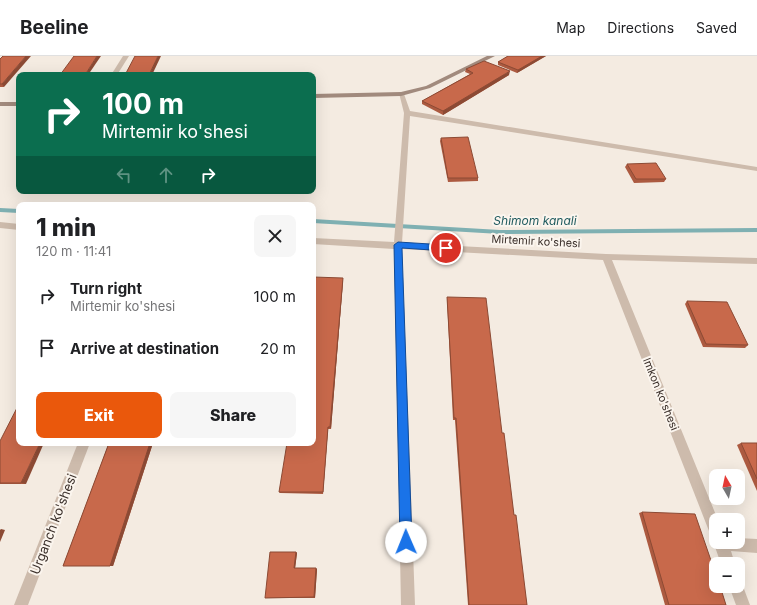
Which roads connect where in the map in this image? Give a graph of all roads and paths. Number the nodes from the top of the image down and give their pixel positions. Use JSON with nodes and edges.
{"nodes":[{"id":1,"x":126,"y":56,"type":"edge"},
{"id":2,"x":492,"y":56,"type":"edge"},
{"id":3,"x":116,"y":72,"type":"edge"},
{"id":4,"x":402,"y":94,"type":"junction"},
{"id":5,"x":316,"y":96,"type":"edge"},
{"id":6,"x":0,"y":104,"type":"edge"},
{"id":7,"x":16,"y":104,"type":"edge"},
{"id":8,"x":407,"y":113,"type":"junction"},
{"id":9,"x":757,"y":169,"type":"edge"},
{"id":10,"x":0,"y":225,"type":"edge"},
{"id":11,"x":16,"y":226,"type":"edge"},
{"id":12,"x":316,"y":241,"type":"edge"},
{"id":13,"x":398,"y":245,"type":"junction"},
{"id":14,"x":606,"y":257,"type":"junction"},
{"id":15,"x":757,"y":261,"type":"edge"},
{"id":16,"x":83,"y":446,"type":"edge"},
{"id":17,"x":709,"y":514,"type":"edge"},
{"id":18,"x":745,"y":545,"type":"edge"},
{"id":19,"x":757,"y":546,"type":"edge"},
{"id":20,"x":739,"y":593,"type":"edge"},
{"id":21,"x":21,"y":605,"type":"edge"},
{"id":22,"x":408,"y":605,"type":"edge"},
{"id":23,"x":743,"y":605,"type":"edge"}],
"edges":[{"from":1,"to":3,"type":"street"},
{"from":2,"to":4,"type":"main road"},
{"from":4,"to":5,"type":"main road"},
{"from":4,"to":8,"type":"street"},
{"from":6,"to":7,"type":"main road"},
{"from":8,"to":9,"type":"street"},
{"from":8,"to":13,"type":"street"},
{"from":10,"to":11,"type":"street"},
{"from":12,"to":13,"type":"street","name":"Mirtemir ko'shesi"},
{"from":13,"to":14,"type":"street","name":"Mirtemir ko'shesi"},
{"from":13,"to":22,"type":"street"},
{"from":14,"to":15,"type":"street","name":"Mirtemir ko'shesi"},
{"from":14,"to":17,"type":"street","name":"Imkon ko'shesi"},
{"from":16,"to":21,"type":"street","name":"Urganch ko'shesi"},
{"from":18,"to":19,"type":"street"},
{"from":20,"to":23,"type":"street"}]}
